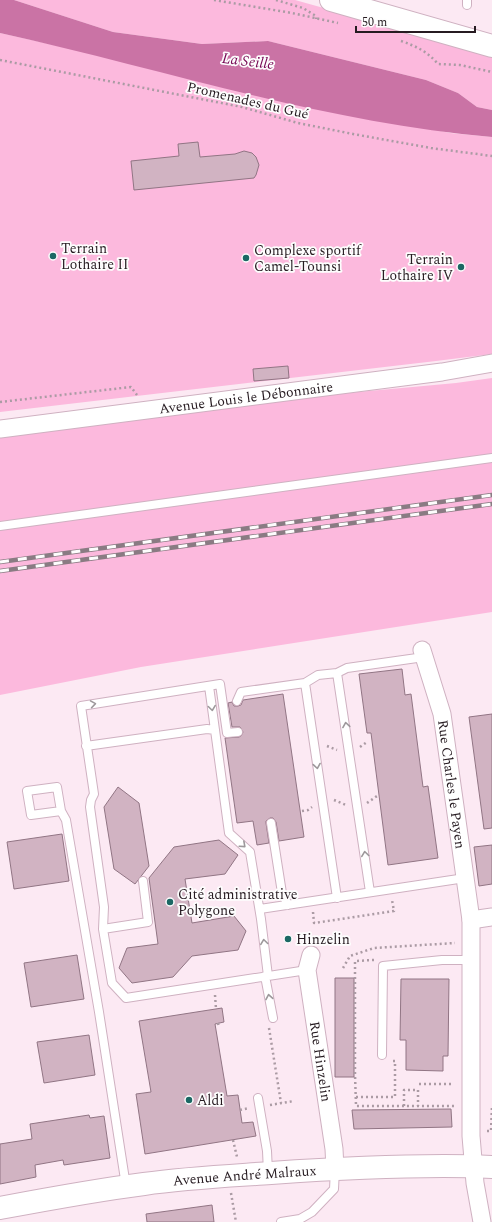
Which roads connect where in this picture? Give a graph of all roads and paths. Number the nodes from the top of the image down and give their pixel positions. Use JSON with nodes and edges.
{"nodes":[{"id":1,"x":214,"y":0,"type":"edge"},
{"id":2,"x":276,"y":0,"type":"edge"},
{"id":3,"x":331,"y":0,"type":"edge"},
{"id":4,"x":316,"y":19,"type":"junction"},
{"id":5,"x":344,"y":24,"type":"dead end"},
{"id":6,"x":396,"y":40,"type":"dead end"},
{"id":7,"x":492,"y":46,"type":"edge"},
{"id":8,"x":0,"y":60,"type":"edge"},
{"id":9,"x":492,"y":72,"type":"edge"},
{"id":10,"x":492,"y":156,"type":"edge"},
{"id":11,"x":492,"y":363,"type":"edge"},
{"id":12,"x":0,"y":402,"type":"edge"},
{"id":13,"x":141,"y":411,"type":"junction"},
{"id":14,"x":0,"y":429,"type":"edge"},
{"id":15,"x":492,"y":458,"type":"edge"},
{"id":16,"x":0,"y":526,"type":"edge"},
{"id":17,"x":423,"y":654,"type":"joint"},
{"id":18,"x":337,"y":673,"type":"junction"},
{"id":19,"x":305,"y":684,"type":"junction"},
{"id":20,"x":209,"y":686,"type":"junction"},
{"id":21,"x":237,"y":701,"type":"dead end"},
{"id":22,"x":215,"y":730,"type":"junction"},
{"id":23,"x":238,"y":732,"type":"dead end"},
{"id":24,"x":86,"y":746,"type":"junction"},
{"id":25,"x":377,"y":796,"type":"dead end"},
{"id":26,"x":322,"y":800,"type":"junction"},
{"id":27,"x":358,"y":807,"type":"junction"},
{"id":28,"x":302,"y":810,"type":"dead end"},
{"id":29,"x":61,"y":811,"type":"junction"},
{"id":30,"x":271,"y":823,"type":"dead end"},
{"id":31,"x":464,"y":878,"type":"junction"},
{"id":32,"x":142,"y":881,"type":"dead end"},
{"id":33,"x":390,"y":890,"type":"junction"},
{"id":34,"x":370,"y":892,"type":"junction"},
{"id":35,"x":337,"y":898,"type":"junction"},
{"id":36,"x":311,"y":901,"type":"junction"},
{"id":37,"x":288,"y":905,"type":"junction"},
{"id":38,"x":260,"y":909,"type":"junction"},
{"id":39,"x":492,"y":917,"type":"edge"},
{"id":40,"x":471,"y":920,"type":"junction"},
{"id":41,"x":103,"y":929,"type":"junction"},
{"id":42,"x":471,"y":942,"type":"junction"},
{"id":43,"x":471,"y":960,"type":"junction"},
{"id":44,"x":309,"y":962,"type":"joint"},
{"id":45,"x":343,"y":968,"type":"dead end"},
{"id":46,"x":267,"y":976,"type":"junction"},
{"id":47,"x":273,"y":1018,"type":"dead end"},
{"id":48,"x":218,"y":1023,"type":"dead end"},
{"id":49,"x":268,"y":1027,"type":"dead end"},
{"id":50,"x":219,"y":1028,"type":"dead end"},
{"id":51,"x":382,"y":1055,"type":"joint"},
{"id":52,"x":419,"y":1084,"type":"dead end"},
{"id":53,"x":454,"y":1092,"type":"dead end"},
{"id":54,"x":356,"y":1097,"type":"dead end"},
{"id":55,"x":258,"y":1098,"type":"dead end"},
{"id":56,"x":454,"y":1099,"type":"dead end"},
{"id":57,"x":281,"y":1103,"type":"dead end"},
{"id":58,"x":404,"y":1106,"type":"dead end"},
{"id":59,"x":418,"y":1106,"type":"dead end"},
{"id":60,"x":454,"y":1106,"type":"dead end"},
{"id":61,"x":483,"y":1166,"type":"edge"},
{"id":62,"x":334,"y":1169,"type":"junction"},
{"id":63,"x":268,"y":1173,"type":"junction"},
{"id":64,"x":230,"y":1175,"type":"junction"},
{"id":65,"x":126,"y":1186,"type":"junction"},
{"id":66,"x":0,"y":1208,"type":"edge"},
{"id":67,"x":236,"y":1222,"type":"edge"},
{"id":68,"x":282,"y":1222,"type":"edge"},
{"id":69,"x":482,"y":1222,"type":"edge"}],
"edges":[{"from":1,"to":4,"type":"path"},
{"from":2,"to":4,"type":"path"},
{"from":3,"to":7,"type":"main road"},
{"from":4,"to":5,"type":"path"},
{"from":6,"to":9,"type":"path"},
{"from":8,"to":10,"type":"path","name":"Promenades du Gué"},
{"from":11,"to":13,"type":"street","name":"Avenue Louis le Débonnaire"},
{"from":12,"to":13,"type":"path"},
{"from":13,"to":14,"type":"street","name":"Avenue Louis le Débonnaire"},
{"from":15,"to":16,"type":"lane"},
{"from":17,"to":18,"type":"lane"},
{"from":17,"to":31,"type":"street","name":"Rue Charles le Payen"},
{"from":18,"to":19,"type":"lane"},
{"from":27,"to":18,"type":"lane","one_way":true},
{"from":19,"to":21,"type":"lane"},
{"from":19,"to":26,"type":"lane","one_way":true},
{"from":20,"to":22,"type":"lane","one_way":true},
{"from":20,"to":23,"type":"lane"},
{"from":24,"to":20,"type":"lane","one_way":true},
{"from":22,"to":24,"type":"lane"},
{"from":22,"to":38,"type":"lane","one_way":true},
{"from":24,"to":41,"type":"lane"},
{"from":25,"to":27,"type":"path"},
{"from":26,"to":27,"type":"path"},
{"from":26,"to":28,"type":"path"},
{"from":26,"to":35,"type":"lane"},
{"from":34,"to":27,"type":"lane","one_way":true},
{"from":29,"to":29,"type":"lane"},
{"from":29,"to":65,"type":"lane"},
{"from":30,"to":37,"type":"lane"},
{"from":31,"to":33,"type":"lane"},
{"from":31,"to":40,"type":"street","name":"Rue Charles le Payen"},
{"from":32,"to":41,"type":"lane"},
{"from":33,"to":34,"type":"lane"},
{"from":33,"to":36,"type":"path"},
{"from":34,"to":35,"type":"lane"},
{"from":35,"to":36,"type":"lane"},
{"from":36,"to":37,"type":"lane"},
{"from":37,"to":38,"type":"lane"},
{"from":46,"to":38,"type":"lane","one_way":true},
{"from":39,"to":40,"type":"street"},
{"from":40,"to":42,"type":"street","name":"Rue Charles le Payen"},
{"from":41,"to":46,"type":"lane"},
{"from":42,"to":43,"type":"street","name":"Rue Charles le Payen"},
{"from":42,"to":45,"type":"path"},
{"from":43,"to":51,"type":"lane"},
{"from":43,"to":61,"type":"street","name":"Rue Charles le Payen"},
{"from":44,"to":46,"type":"lane"},
{"from":44,"to":62,"type":"street","name":"Rue Hinzelin"},
{"from":47,"to":46,"type":"lane","one_way":true},
{"from":48,"to":50,"type":"path"},
{"from":49,"to":57,"type":"path"},
{"from":51,"to":54,"type":"path"},
{"from":52,"to":53,"type":"path"},
{"from":55,"to":63,"type":"lane"},
{"from":56,"to":60,"type":"path"},
{"from":58,"to":59,"type":"path"},
{"from":61,"to":62,"type":"main road","name":"Avenue André Malraux"},
{"from":61,"to":69,"type":"street","name":"Rue Charles le Payen"},
{"from":62,"to":63,"type":"main road","name":"Avenue André Malraux"},
{"from":62,"to":68,"type":"lane"},
{"from":63,"to":64,"type":"main road","name":"Avenue André Malraux"},
{"from":64,"to":65,"type":"main road","name":"Avenue André Malraux"},
{"from":64,"to":67,"type":"path"},
{"from":65,"to":66,"type":"main road","name":"Avenue André Malraux"}]}
